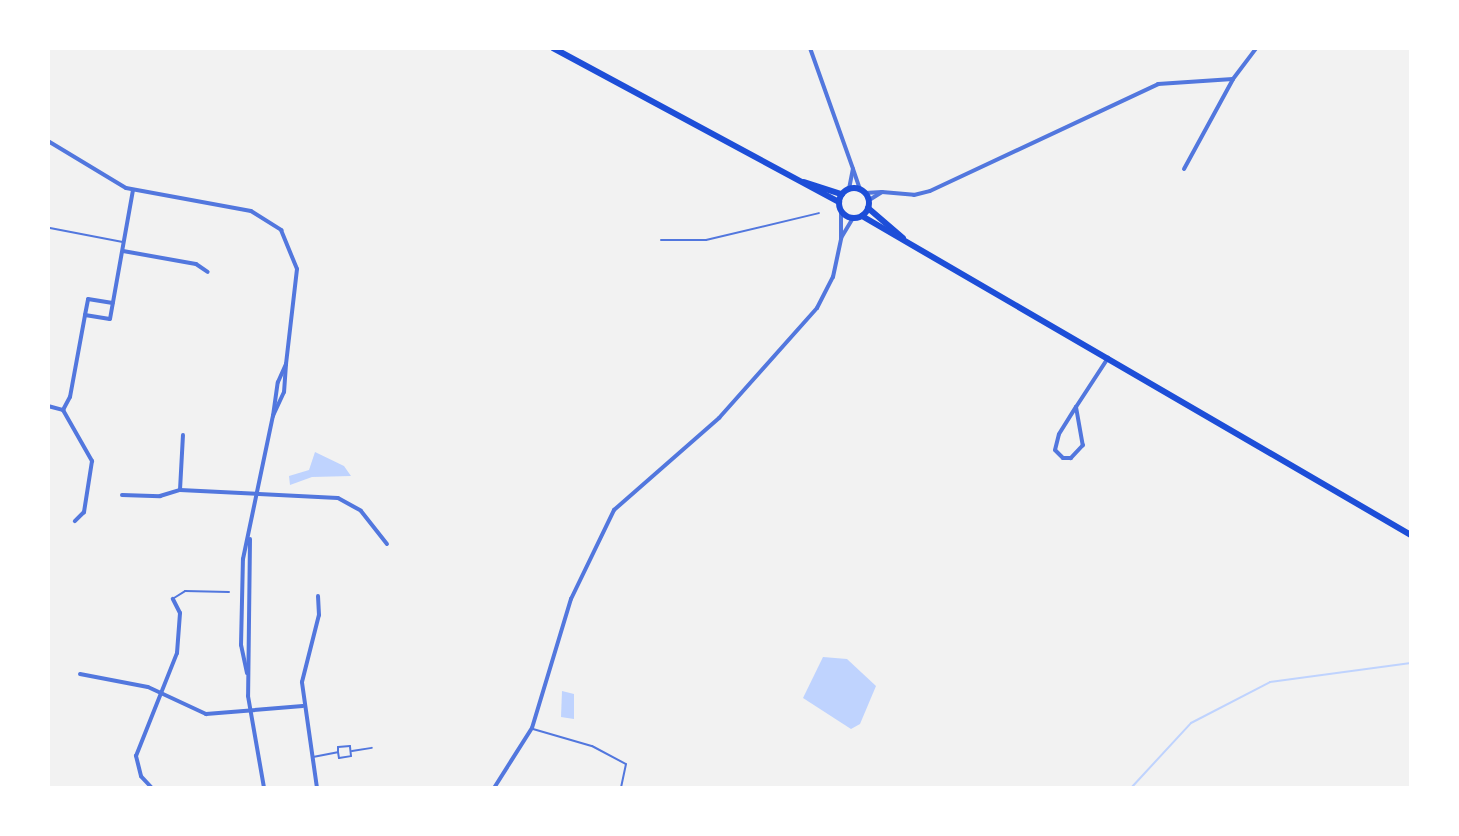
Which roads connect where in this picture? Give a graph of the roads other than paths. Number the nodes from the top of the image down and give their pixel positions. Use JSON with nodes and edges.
{"nodes":[{"id":1,"x":553,"y":48,"type":"edge"},
{"id":2,"x":810,"y":48,"type":"edge"},
{"id":3,"x":1256,"y":48,"type":"edge"},
{"id":4,"x":1233,"y":79,"type":"junction"},
{"id":5,"x":48,"y":141,"type":"edge"},
{"id":6,"x":853,"y":169,"type":"junction"},
{"id":7,"x":1184,"y":169,"type":"dead end"},
{"id":8,"x":849,"y":189,"type":"junction"},
{"id":9,"x":133,"y":190,"type":"junction"},
{"id":10,"x":840,"y":198,"type":"junction"},
{"id":11,"x":866,"y":198,"type":"junction"},
{"id":12,"x":841,"y":211,"type":"junction"},
{"id":13,"x":819,"y":213,"type":"dead end"},
{"id":14,"x":862,"y":216,"type":"junction"},
{"id":15,"x":853,"y":218,"type":"junction"},
{"id":16,"x":50,"y":228,"type":"dead end"},
{"id":17,"x":841,"y":238,"type":"junction"},
{"id":18,"x":661,"y":240,"type":"dead end"},
{"id":19,"x":906,"y":241,"type":"junction"},
{"id":20,"x":124,"y":242,"type":"junction"},
{"id":21,"x":123,"y":251,"type":"junction"},
{"id":22,"x":208,"y":272,"type":"dead end"},
{"id":23,"x":113,"y":303,"type":"junction"},
{"id":24,"x":85,"y":315,"type":"junction"},
{"id":25,"x":1108,"y":358,"type":"junction"},
{"id":26,"x":48,"y":406,"type":"edge"},
{"id":27,"x":1076,"y":407,"type":"junction"},
{"id":28,"x":63,"y":410,"type":"junction"},
{"id":29,"x":183,"y":435,"type":"dead end"},
{"id":30,"x":180,"y":490,"type":"junction"},
{"id":31,"x":256,"y":494,"type":"junction"},
{"id":32,"x":122,"y":495,"type":"dead end"},
{"id":33,"x":75,"y":521,"type":"dead end"},
{"id":34,"x":1411,"y":535,"type":"edge"},
{"id":35,"x":250,"y":537,"type":"junction"},
{"id":36,"x":387,"y":544,"type":"dead end"},
{"id":37,"x":229,"y":592,"type":"dead end"},
{"id":38,"x":318,"y":596,"type":"dead end"},
{"id":39,"x":173,"y":599,"type":"joint"},
{"id":40,"x":247,"y":673,"type":"junction"},
{"id":41,"x":80,"y":674,"type":"dead end"},
{"id":42,"x":161,"y":693,"type":"junction"},
{"id":43,"x":303,"y":706,"type":"junction"},
{"id":44,"x":250,"y":710,"type":"junction"},
{"id":45,"x":532,"y":728,"type":"junction"},
{"id":46,"x":372,"y":748,"type":"dead end"},
{"id":47,"x":312,"y":757,"type":"junction"},
{"id":48,"x":152,"y":788,"type":"edge"},
{"id":49,"x":264,"y":788,"type":"edge"},
{"id":50,"x":317,"y":788,"type":"edge"},
{"id":51,"x":494,"y":788,"type":"edge"},
{"id":52,"x":621,"y":788,"type":"edge"}],
"edges":[{"from":1,"to":10,"type":"main road"},
{"from":2,"to":6,"type":"street"},
{"from":3,"to":4,"type":"street"},
{"from":4,"to":7,"type":"street"},
{"from":4,"to":11,"type":"street"},
{"from":5,"to":9,"type":"street"},
{"from":6,"to":8,"type":"street"},
{"from":6,"to":11,"type":"street"},
{"from":8,"to":10,"type":"main road"},
{"from":8,"to":11,"type":"main road"},
{"from":9,"to":20,"type":"street"},
{"from":9,"to":31,"type":"street"},
{"from":10,"to":12,"type":"main road"},
{"from":11,"to":14,"type":"main road"},
{"from":11,"to":19,"type":"main road"},
{"from":12,"to":15,"type":"main road"},
{"from":12,"to":17,"type":"street"},
{"from":13,"to":18,"type":"lane"},
{"from":14,"to":15,"type":"main road"},
{"from":14,"to":19,"type":"main road"},
{"from":15,"to":17,"type":"street"},
{"from":16,"to":20,"type":"lane"},
{"from":17,"to":45,"type":"street"},
{"from":19,"to":25,"type":"main road"},
{"from":20,"to":21,"type":"street"},
{"from":21,"to":22,"type":"street"},
{"from":21,"to":23,"type":"street"},
{"from":23,"to":24,"type":"street"},
{"from":23,"to":24,"type":"street"},
{"from":24,"to":28,"type":"street"},
{"from":25,"to":27,"type":"street"},
{"from":25,"to":34,"type":"main road"},
{"from":26,"to":28,"type":"street"},
{"from":27,"to":27,"type":"street"},
{"from":28,"to":33,"type":"street"},
{"from":29,"to":30,"type":"street"},
{"from":30,"to":31,"type":"street"},
{"from":30,"to":32,"type":"street"},
{"from":31,"to":35,"type":"street"},
{"from":31,"to":36,"type":"street"},
{"from":35,"to":40,"type":"street"},
{"from":35,"to":40,"type":"street"},
{"from":37,"to":39,"type":"lane"},
{"from":38,"to":43,"type":"street"},
{"from":39,"to":42,"type":"street"},
{"from":40,"to":44,"type":"street"},
{"from":41,"to":42,"type":"street"},
{"from":42,"to":44,"type":"street"},
{"from":42,"to":48,"type":"street"},
{"from":43,"to":44,"type":"street"},
{"from":43,"to":47,"type":"street"},
{"from":44,"to":49,"type":"street"},
{"from":45,"to":51,"type":"street"},
{"from":45,"to":52,"type":"lane"},
{"from":46,"to":47,"type":"lane"},
{"from":47,"to":50,"type":"street"}]}
